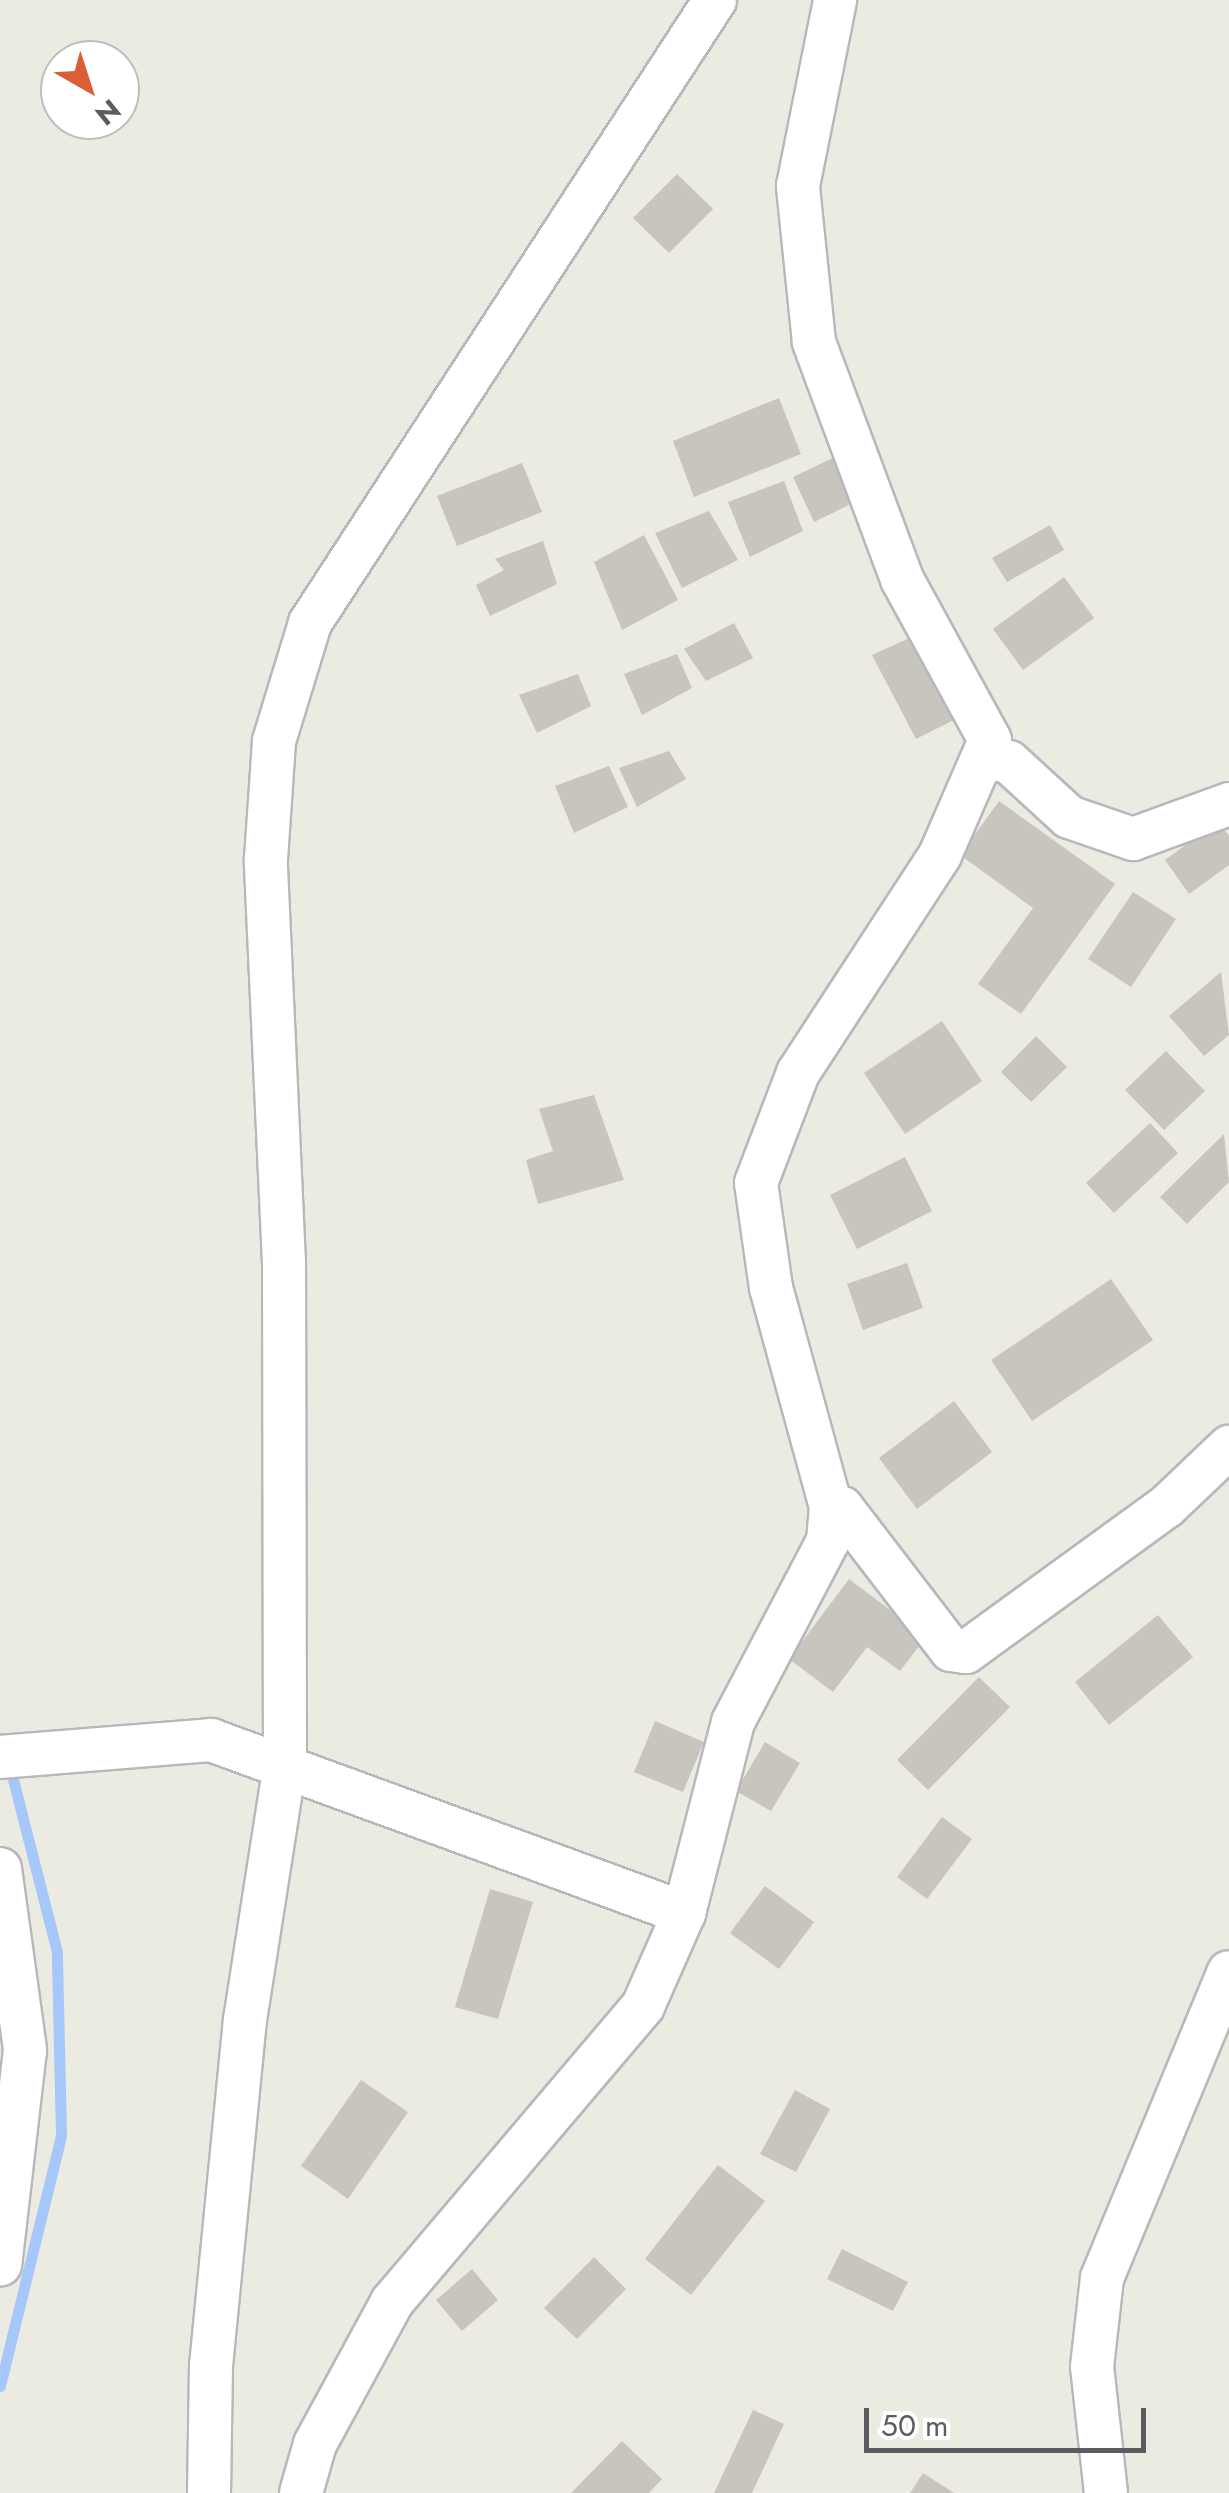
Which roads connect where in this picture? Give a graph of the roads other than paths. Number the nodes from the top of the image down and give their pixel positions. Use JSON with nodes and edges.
{"nodes":[{"id":1,"x":715,"y":0,"type":"edge"},
{"id":2,"x":836,"y":0,"type":"edge"},
{"id":3,"x":990,"y":758,"type":"junction"},
{"id":4,"x":1229,"y":804,"type":"edge"},
{"id":5,"x":1229,"y":1447,"type":"edge"},
{"id":6,"x":831,"y":1507,"type":"junction"},
{"id":7,"x":0,"y":1757,"type":"edge"},
{"id":8,"x":285,"y":1766,"type":"junction"},
{"id":9,"x":0,"y":1869,"type":"edge"},
{"id":10,"x":684,"y":1913,"type":"junction"},
{"id":11,"x":1229,"y":1972,"type":"edge"},
{"id":12,"x":0,"y":2265,"type":"edge"},
{"id":13,"x":209,"y":2493,"type":"edge"},
{"id":14,"x":301,"y":2493,"type":"edge"},
{"id":15,"x":1106,"y":2493,"type":"edge"}],
"edges":[{"from":1,"to":8,"type":"street"},
{"from":2,"to":3,"type":"street"},
{"from":3,"to":4,"type":"street"},
{"from":3,"to":6,"type":"street"},
{"from":5,"to":6,"type":"street"},
{"from":6,"to":10,"type":"street"},
{"from":7,"to":8,"type":"street"},
{"from":8,"to":10,"type":"street"},
{"from":8,"to":13,"type":"street"},
{"from":9,"to":12,"type":"street"},
{"from":10,"to":14,"type":"street"},
{"from":11,"to":15,"type":"street"}]}
